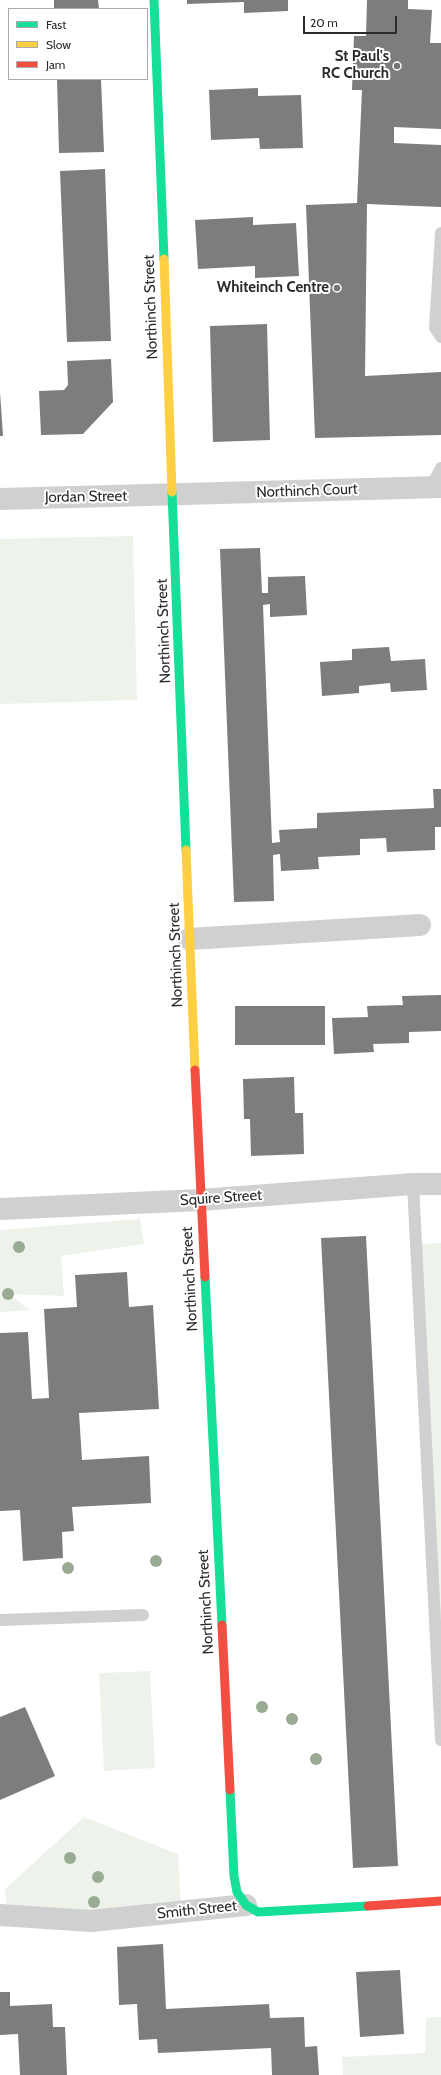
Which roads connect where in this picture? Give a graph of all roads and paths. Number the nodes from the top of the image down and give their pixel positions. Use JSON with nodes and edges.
{"nodes":[{"id":1,"x":154,"y":0,"type":"edge"},
{"id":2,"x":441,"y":233,"type":"edge"},
{"id":3,"x":441,"y":337,"type":"edge"},
{"id":4,"x":441,"y":468,"type":"edge"},
{"id":5,"x":436,"y":487,"type":"edge"},
{"id":6,"x":172,"y":495,"type":"junction"},
{"id":7,"x":0,"y":499,"type":"edge"},
{"id":8,"x":420,"y":925,"type":"dead end"},
{"id":9,"x":189,"y":939,"type":"junction"},
{"id":10,"x":413,"y":1184,"type":"junction"},
{"id":11,"x":441,"y":1184,"type":"edge"},
{"id":12,"x":200,"y":1200,"type":"junction"},
{"id":13,"x":0,"y":1209,"type":"edge"},
{"id":14,"x":143,"y":1615,"type":"dead end"},
{"id":15,"x":0,"y":1620,"type":"edge"},
{"id":16,"x":441,"y":1740,"type":"edge"},
{"id":17,"x":441,"y":1901,"type":"edge"},
{"id":18,"x":246,"y":1905,"type":"junction"},
{"id":19,"x":0,"y":1915,"type":"edge"}],
"edges":[{"from":1,"to":6,"type":"street","name":"Northinch Street"},
{"from":2,"to":3,"type":"lane"},
{"from":4,"to":5,"type":"lane"},
{"from":5,"to":6,"type":"street","name":"Northinch Court"},
{"from":6,"to":7,"type":"street","name":"Jordan Street"},
{"from":6,"to":9,"type":"street","name":"Northinch Street"},
{"from":8,"to":9,"type":"street"},
{"from":9,"to":12,"type":"street","name":"Northinch Street"},
{"from":10,"to":11,"type":"street","name":"Squire Street"},
{"from":10,"to":12,"type":"street","name":"Squire Street"},
{"from":10,"to":16,"type":"lane"},
{"from":12,"to":13,"type":"street","name":"Squire Street"},
{"from":12,"to":18,"type":"street","name":"Northinch Street"},
{"from":14,"to":15,"type":"lane"},
{"from":17,"to":18,"type":"street","name":"Smith Street"},
{"from":18,"to":19,"type":"street","name":"Smith Street"}]}
